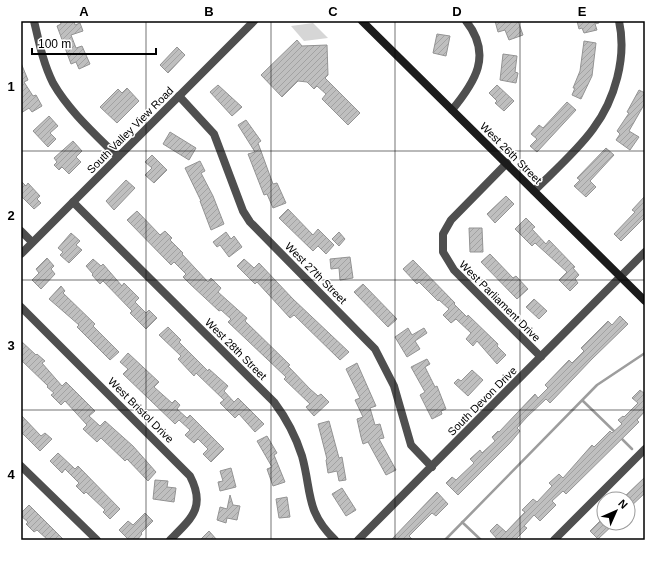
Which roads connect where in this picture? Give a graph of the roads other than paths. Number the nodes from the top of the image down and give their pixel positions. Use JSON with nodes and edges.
{"nodes":[{"id":1,"x":34,"y":21,"type":"edge"},
{"id":2,"x":254,"y":21,"type":"edge"},
{"id":3,"x":362,"y":21,"type":"edge"},
{"id":4,"x":466,"y":21,"type":"edge"},
{"id":5,"x":619,"y":21,"type":"edge"},
{"id":6,"x":179,"y":96,"type":"junction"},
{"id":7,"x":452,"y":110,"type":"junction"},
{"id":8,"x":118,"y":157,"type":"junction"},
{"id":9,"x":507,"y":164,"type":"junction"},
{"id":10,"x":534,"y":191,"type":"junction"},
{"id":11,"x":73,"y":202,"type":"junction"},
{"id":12,"x":21,"y":231,"type":"edge"},
{"id":13,"x":32,"y":242,"type":"junction"},
{"id":14,"x":645,"y":252,"type":"edge"},
{"id":15,"x":21,"y":254,"type":"edge"},
{"id":16,"x":621,"y":277,"type":"junction"},
{"id":17,"x":645,"y":301,"type":"edge"},
{"id":18,"x":21,"y":307,"type":"edge"},
{"id":19,"x":541,"y":358,"type":"junction"},
{"id":20,"x":645,"y":449,"type":"edge"},
{"id":21,"x":21,"y":466,"type":"edge"},
{"id":22,"x":432,"y":467,"type":"junction"},
{"id":23,"x":557,"y":539,"type":"edge"},
{"id":24,"x":97,"y":540,"type":"edge"},
{"id":25,"x":170,"y":540,"type":"edge"},
{"id":26,"x":335,"y":540,"type":"edge"},
{"id":27,"x":358,"y":540,"type":"edge"}],
"edges":[{"from":1,"to":8,"type":"street"},
{"from":2,"to":6,"type":"street","name":"South Valley View Road"},
{"from":3,"to":7,"type":"main road","name":"West 26th Street"},
{"from":4,"to":7,"type":"street"},
{"from":5,"to":10,"type":"street"},
{"from":6,"to":8,"type":"street","name":"South Valley View Road"},
{"from":6,"to":22,"type":"street","name":"West 27th Street"},
{"from":7,"to":9,"type":"main road","name":"West 26th Street"},
{"from":8,"to":11,"type":"street","name":"South Valley View Road"},
{"from":9,"to":10,"type":"main road","name":"West 26th Street"},
{"from":9,"to":19,"type":"street","name":"West Parliament Drive"},
{"from":10,"to":16,"type":"main road","name":"West 26th Street"},
{"from":11,"to":13,"type":"street","name":"South Valley View Road"},
{"from":11,"to":26,"type":"street","name":"West 28th Street"},
{"from":12,"to":13,"type":"street"},
{"from":13,"to":15,"type":"street","name":"South Valley View Road"},
{"from":14,"to":16,"type":"street","name":"South Devon Drive"},
{"from":16,"to":17,"type":"main road","name":"West 26th Street"},
{"from":16,"to":19,"type":"street","name":"South Devon Drive"},
{"from":18,"to":25,"type":"street","name":"West Bristol Drive"},
{"from":19,"to":22,"type":"street","name":"South Devon Drive"},
{"from":20,"to":23,"type":"street"},
{"from":21,"to":24,"type":"street"},
{"from":22,"to":27,"type":"street","name":"South Devon Drive"}]}
